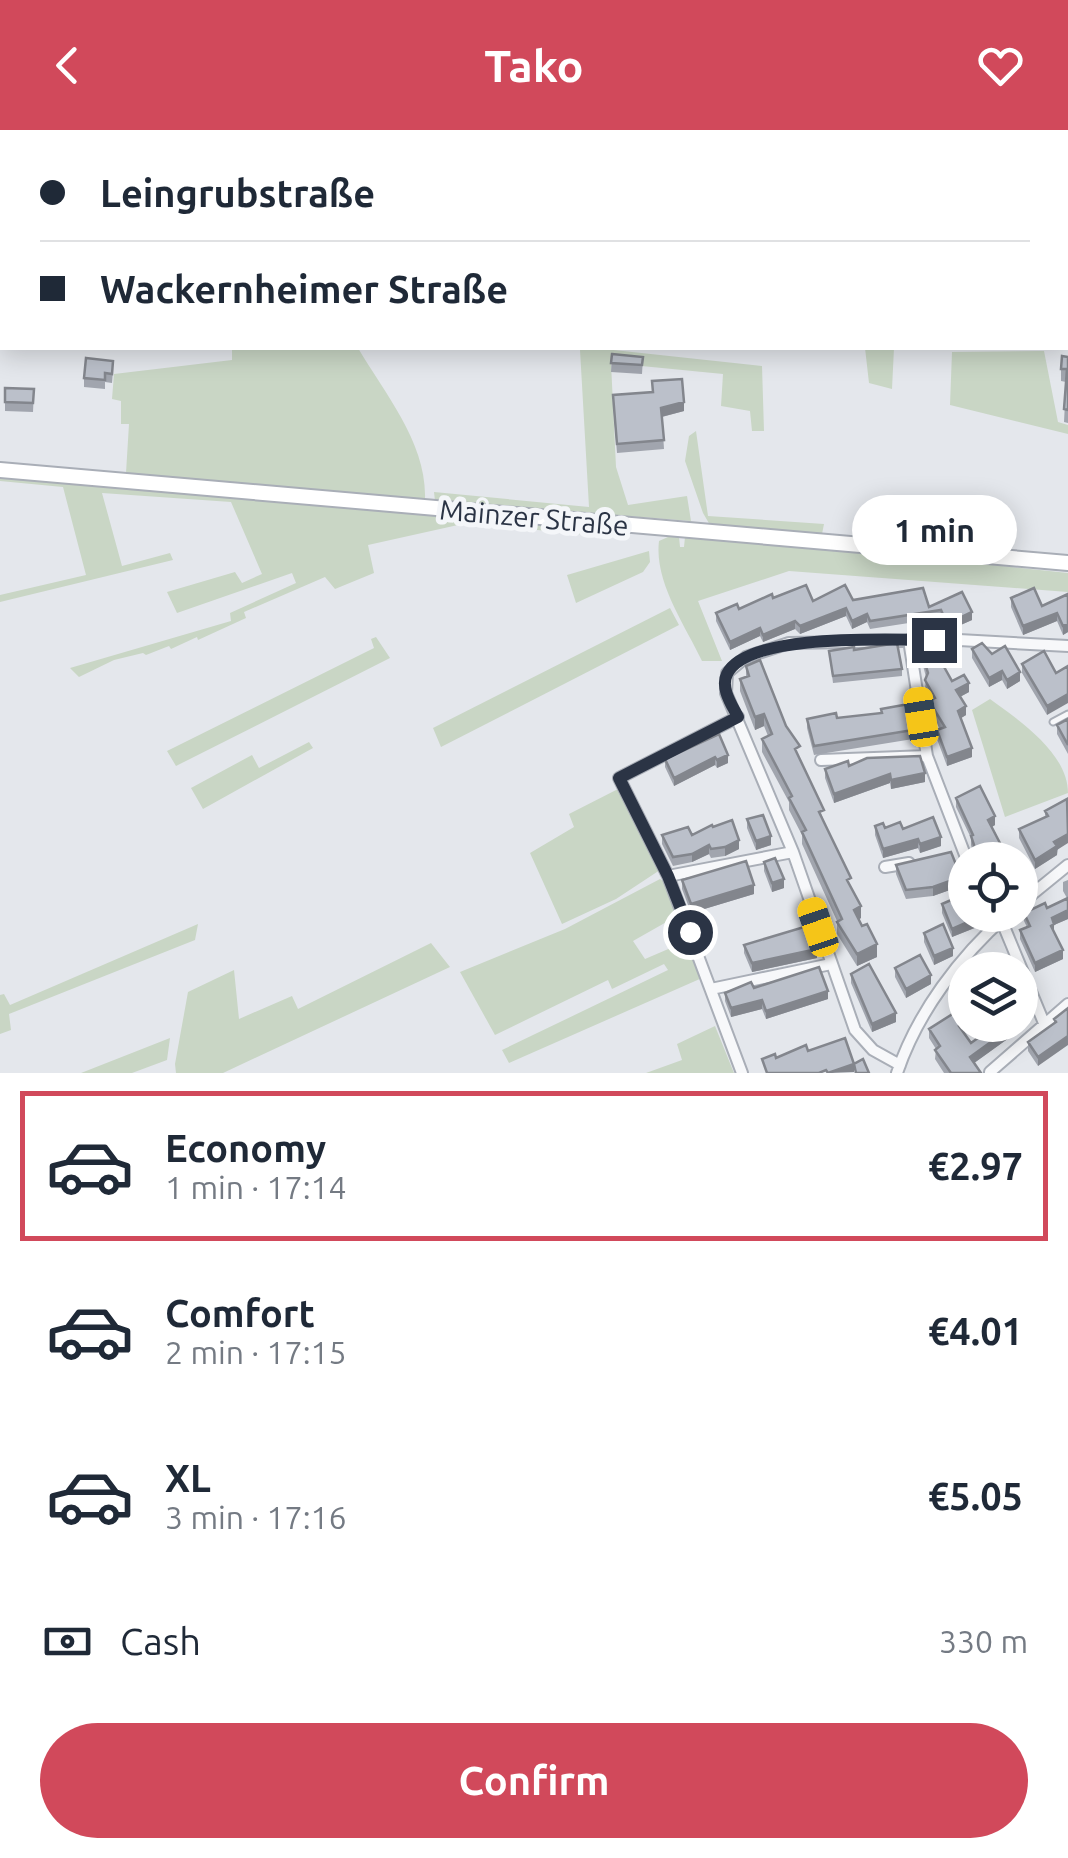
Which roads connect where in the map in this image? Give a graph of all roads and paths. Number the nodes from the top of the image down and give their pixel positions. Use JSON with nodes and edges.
{"nodes":[{"id":1,"x":0,"y":470,"type":"edge"},
{"id":2,"x":1068,"y":563,"type":"edge"},
{"id":3,"x":909,"y":640,"type":"junction"},
{"id":4,"x":1068,"y":646,"type":"edge"},
{"id":5,"x":1068,"y":714,"type":"edge"},
{"id":6,"x":738,"y":717,"type":"junction"},
{"id":7,"x":1053,"y":722,"type":"dead end"},
{"id":8,"x":927,"y":756,"type":"junction"},
{"id":9,"x":821,"y":760,"type":"dead end"},
{"id":10,"x":958,"y":842,"type":"edge"},
{"id":11,"x":793,"y":852,"type":"junction"},
{"id":12,"x":948,"y":853,"type":"edge"},
{"id":13,"x":942,"y":855,"type":"edge"},
{"id":14,"x":924,"y":861,"type":"edge"},
{"id":15,"x":1068,"y":865,"type":"edge"},
{"id":16,"x":885,"y":868,"type":"dead end"},
{"id":17,"x":668,"y":876,"type":"junction"},
{"id":18,"x":1038,"y":889,"type":"edge"},
{"id":19,"x":990,"y":932,"type":"edge"},
{"id":20,"x":1009,"y":932,"type":"edge"},
{"id":21,"x":831,"y":964,"type":"junction"},
{"id":22,"x":711,"y":989,"type":"junction"},
{"id":23,"x":1068,"y":1004,"type":"edge"},
{"id":24,"x":1044,"y":1022,"type":"junction"},
{"id":25,"x":898,"y":1069,"type":"edge"},
{"id":26,"x":990,"y":1072,"type":"edge"},
{"id":27,"x":742,"y":1073,"type":"edge"}],
"edges":[{"from":1,"to":2,"type":"main road","name":"Mainzer Straße"},
{"from":3,"to":4,"type":"street"},
{"from":3,"to":6,"type":"street"},
{"from":3,"to":8,"type":"street"},
{"from":5,"to":7,"type":"lane"},
{"from":6,"to":11,"type":"street"},
{"from":6,"to":17,"type":"street"},
{"from":8,"to":9,"type":"street"},
{"from":8,"to":10,"type":"street"},
{"from":11,"to":17,"type":"street"},
{"from":11,"to":21,"type":"street"},
{"from":12,"to":13,"type":"street"},
{"from":14,"to":16,"type":"street"},
{"from":15,"to":18,"type":"street"},
{"from":17,"to":22,"type":"street"},
{"from":19,"to":25,"type":"street"},
{"from":20,"to":24,"type":"street"},
{"from":21,"to":22,"type":"street"},
{"from":21,"to":25,"type":"street"},
{"from":22,"to":27,"type":"street"},
{"from":23,"to":24,"type":"street"},
{"from":24,"to":26,"type":"street"}]}
